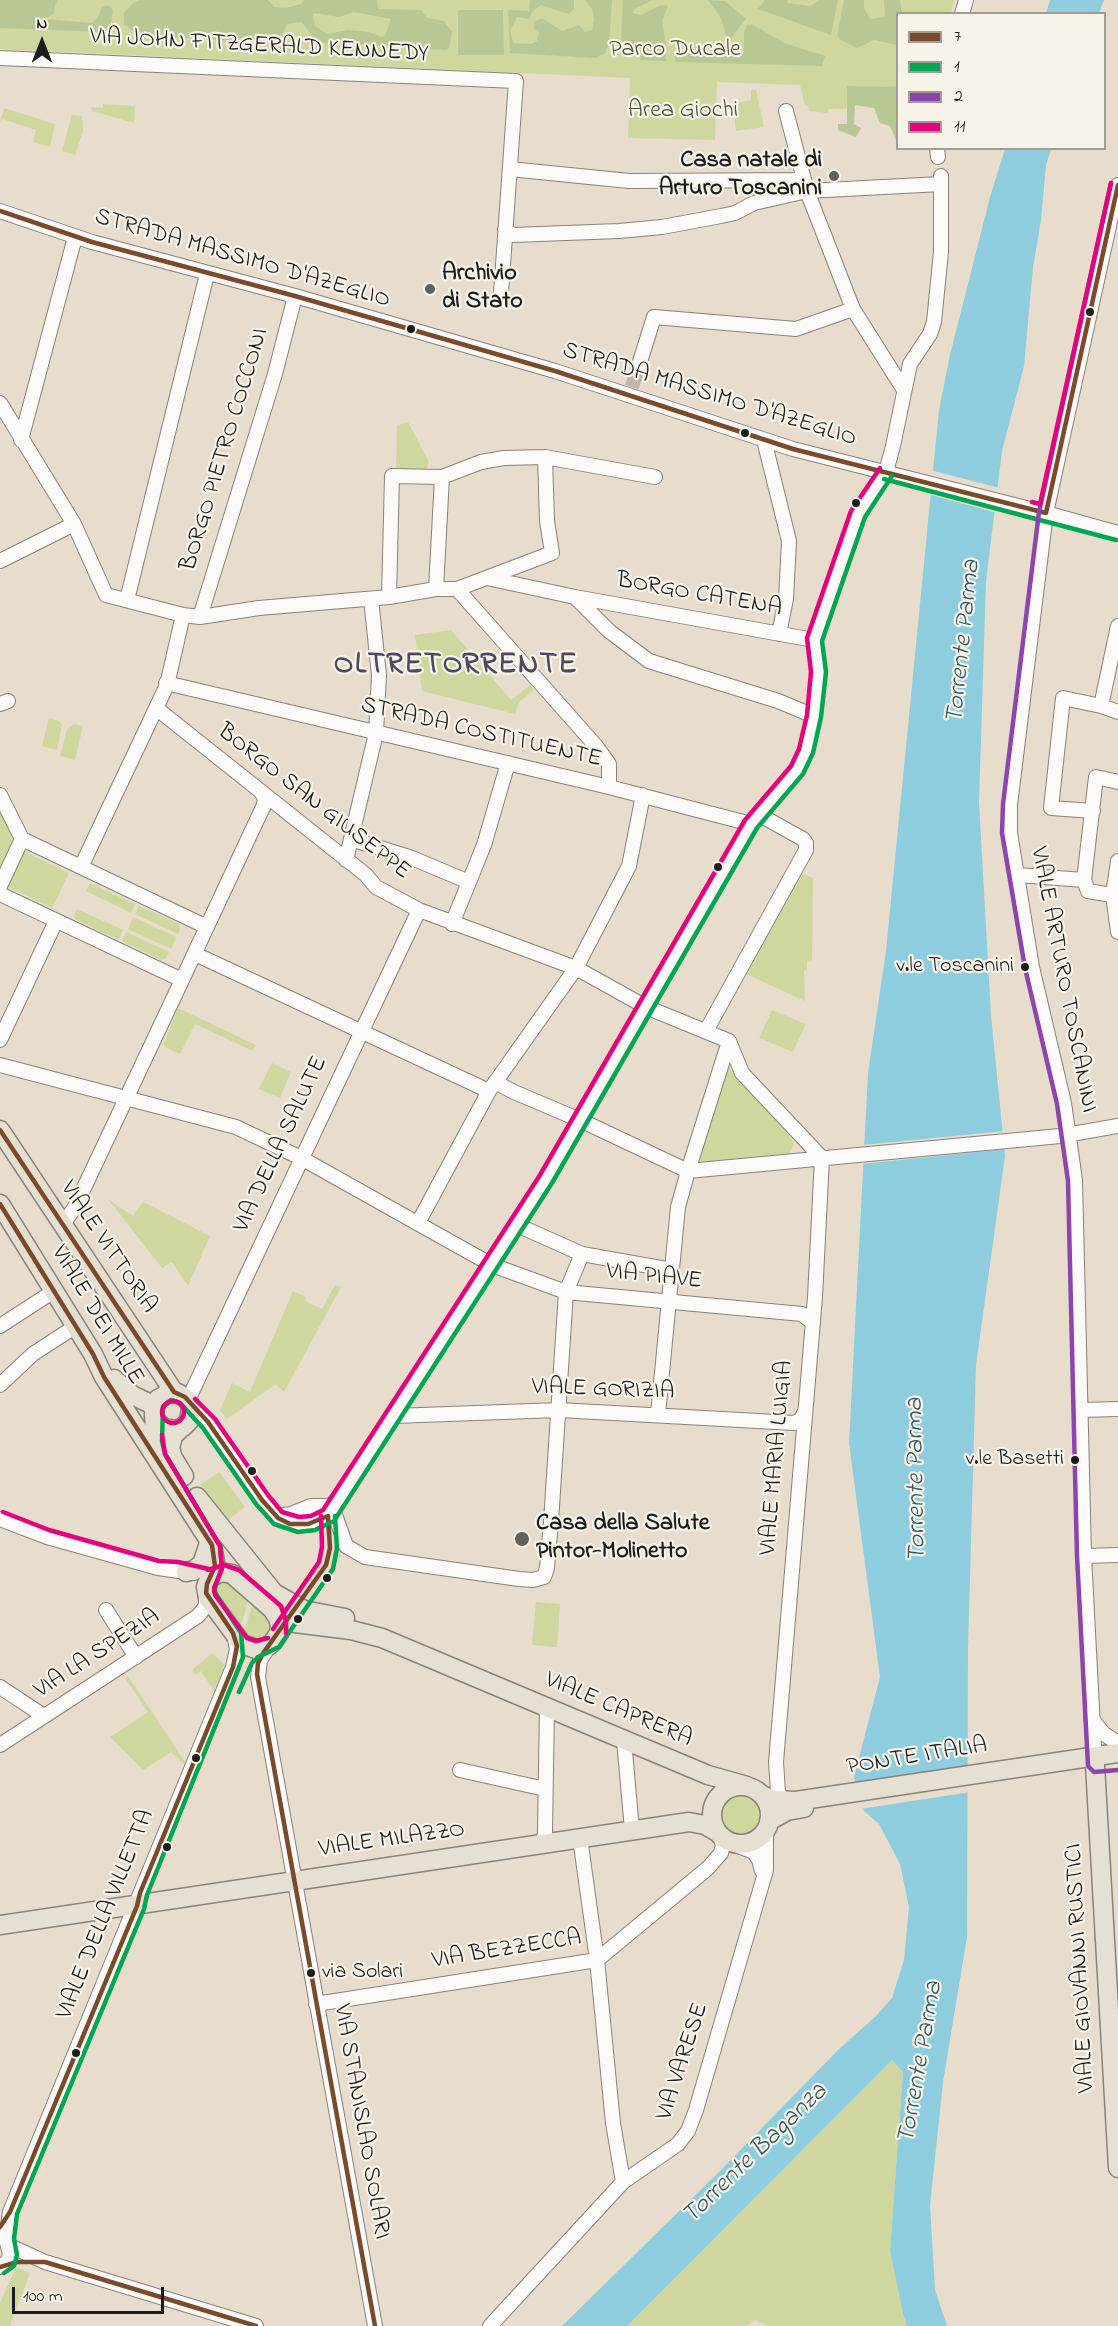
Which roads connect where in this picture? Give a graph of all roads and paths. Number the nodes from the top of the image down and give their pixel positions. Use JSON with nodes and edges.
{"nodes":[{"id":1,"x":0,"y":58,"type":"edge"},
{"id":2,"x":786,"y":111,"type":"dead end"},
{"id":3,"x":510,"y":169,"type":"junction"},
{"id":4,"x":742,"y":181,"type":"junction"},
{"id":5,"x":1118,"y":185,"type":"edge"},
{"id":6,"x":805,"y":186,"type":"junction"},
{"id":7,"x":749,"y":206,"type":"junction"},
{"id":8,"x":0,"y":211,"type":"edge"},
{"id":9,"x":506,"y":230,"type":"junction"},
{"id":10,"x":75,"y":237,"type":"junction"},
{"id":11,"x":207,"y":274,"type":"junction"},
{"id":12,"x":501,"y":293,"type":"dead end"},
{"id":13,"x":295,"y":296,"type":"junction"},
{"id":14,"x":853,"y":309,"type":"junction"},
{"id":15,"x":638,"y":368,"type":"tunnel mouth"},
{"id":16,"x":904,"y":390,"type":"junction"},
{"id":17,"x":0,"y":403,"type":"edge"},
{"id":18,"x":21,"y":440,"type":"junction"},
{"id":19,"x":764,"y":440,"type":"junction"},
{"id":20,"x":545,"y":456,"type":"junction"},
{"id":21,"x":886,"y":472,"type":"junction"},
{"id":22,"x":442,"y":477,"type":"junction"},
{"id":23,"x":655,"y":477,"type":"dead end"},
{"id":24,"x":1046,"y":513,"type":"junction"},
{"id":25,"x":74,"y":525,"type":"junction"},
{"id":26,"x":1118,"y":533,"type":"edge"},
{"id":27,"x":0,"y":561,"type":"edge"},
{"id":28,"x":487,"y":578,"type":"junction"},
{"id":29,"x":436,"y":589,"type":"junction"},
{"id":30,"x":457,"y":589,"type":"junction"},
{"id":31,"x":389,"y":597,"type":"junction"},
{"id":32,"x":575,"y":597,"type":"junction"},
{"id":33,"x":371,"y":599,"type":"junction"},
{"id":34,"x":127,"y":600,"type":"junction"},
{"id":35,"x":183,"y":615,"type":"junction"},
{"id":36,"x":200,"y":617,"type":"junction"},
{"id":37,"x":1118,"y":626,"type":"edge"},
{"id":38,"x":779,"y":634,"type":"junction"},
{"id":39,"x":814,"y":640,"type":"junction"},
{"id":40,"x":1115,"y":648,"type":"edge"},
{"id":41,"x":166,"y":683,"type":"junction"},
{"id":42,"x":1101,"y":706,"type":"junction"},
{"id":43,"x":156,"y":708,"type":"junction"},
{"id":44,"x":1118,"y":712,"type":"edge"},
{"id":45,"x":814,"y":716,"type":"junction"},
{"id":46,"x":376,"y":732,"type":"junction"},
{"id":47,"x":508,"y":763,"type":"junction"},
{"id":48,"x":1118,"y":783,"type":"edge"},
{"id":49,"x":609,"y":787,"type":"junction"},
{"id":50,"x":261,"y":792,"type":"junction"},
{"id":51,"x":0,"y":795,"type":"edge"},
{"id":52,"x":643,"y":795,"type":"junction"},
{"id":53,"x":1093,"y":811,"type":"junction"},
{"id":54,"x":754,"y":819,"type":"junction"},
{"id":55,"x":22,"y":839,"type":"junction"},
{"id":56,"x":351,"y":839,"type":"junction"},
{"id":57,"x":346,"y":860,"type":"junction"},
{"id":58,"x":1118,"y":861,"type":"edge"},
{"id":59,"x":81,"y":867,"type":"junction"},
{"id":60,"x":1017,"y":874,"type":"junction"},
{"id":61,"x":1084,"y":880,"type":"junction"},
{"id":62,"x":469,"y":882,"type":"junction"},
{"id":63,"x":0,"y":886,"type":"edge"},
{"id":64,"x":0,"y":894,"type":"edge"},
{"id":65,"x":1115,"y":895,"type":"edge"},
{"id":66,"x":419,"y":910,"type":"junction"},
{"id":67,"x":56,"y":921,"type":"junction"},
{"id":68,"x":452,"y":924,"type":"junction"},
{"id":69,"x":207,"y":927,"type":"junction"},
{"id":70,"x":1118,"y":932,"type":"edge"},
{"id":71,"x":195,"y":954,"type":"junction"},
{"id":72,"x":576,"y":968,"type":"junction"},
{"id":73,"x":182,"y":980,"type":"junction"},
{"id":74,"x":646,"y":1007,"type":"junction"},
{"id":75,"x":706,"y":1031,"type":"junction"},
{"id":76,"x":360,"y":1032,"type":"junction"},
{"id":77,"x":0,"y":1040,"type":"edge"},
{"id":78,"x":729,"y":1041,"type":"junction"},
{"id":79,"x":0,"y":1065,"type":"edge"},
{"id":80,"x":492,"y":1086,"type":"junction"},
{"id":81,"x":126,"y":1099,"type":"junction"},
{"id":82,"x":580,"y":1120,"type":"junction"},
{"id":83,"x":1118,"y":1126,"type":"edge"},
{"id":84,"x":0,"y":1130,"type":"edge"},
{"id":85,"x":1064,"y":1135,"type":"junction"},
{"id":86,"x":301,"y":1158,"type":"junction"},
{"id":87,"x":829,"y":1158,"type":"junction"},
{"id":88,"x":688,"y":1171,"type":"junction"},
{"id":89,"x":0,"y":1204,"type":"edge"},
{"id":90,"x":418,"y":1223,"type":"junction"},
{"id":91,"x":517,"y":1225,"type":"junction"},
{"id":92,"x":62,"y":1226,"type":"junction"},
{"id":93,"x":582,"y":1254,"type":"junction"},
{"id":94,"x":492,"y":1264,"type":"junction"},
{"id":95,"x":672,"y":1270,"type":"junction"},
{"id":96,"x":54,"y":1291,"type":"junction"},
{"id":97,"x":566,"y":1292,"type":"junction"},
{"id":98,"x":668,"y":1303,"type":"junction"},
{"id":99,"x":813,"y":1323,"type":"junction"},
{"id":100,"x":0,"y":1326,"type":"edge"},
{"id":101,"x":76,"y":1326,"type":"junction"},
{"id":102,"x":93,"y":1354,"type":"junction"},
{"id":103,"x":0,"y":1385,"type":"edge"},
{"id":104,"x":184,"y":1399,"type":"junction"},
{"id":105,"x":1118,"y":1409,"type":"edge"},
{"id":106,"x":559,"y":1410,"type":"junction"},
{"id":107,"x":1082,"y":1410,"type":"junction"},
{"id":108,"x":154,"y":1411,"type":"junction"},
{"id":109,"x":804,"y":1413,"type":"junction"},
{"id":110,"x":658,"y":1414,"type":"junction"},
{"id":111,"x":393,"y":1416,"type":"junction"},
{"id":112,"x":182,"y":1428,"type":"junction"},
{"id":113,"x":215,"y":1435,"type":"junction"},
{"id":114,"x":162,"y":1463,"type":"junction"},
{"id":115,"x":197,"y":1497,"type":"junction"},
{"id":116,"x":337,"y":1504,"type":"junction"},
{"id":117,"x":277,"y":1516,"type":"junction"},
{"id":118,"x":0,"y":1519,"type":"edge"},
{"id":119,"x":208,"y":1538,"type":"junction"},
{"id":120,"x":1118,"y":1555,"type":"edge"},
{"id":121,"x":1084,"y":1556,"type":"junction"},
{"id":122,"x":186,"y":1572,"type":"junction"},
{"id":123,"x":209,"y":1585,"type":"junction"},
{"id":124,"x":249,"y":1588,"type":"junction"},
{"id":125,"x":275,"y":1603,"type":"junction"},
{"id":126,"x":106,"y":1610,"type":"dead end"},
{"id":127,"x":233,"y":1633,"type":"junction"},
{"id":128,"x":270,"y":1645,"type":"junction"},
{"id":129,"x":136,"y":1657,"type":"junction"},
{"id":130,"x":471,"y":1676,"type":"junction"},
{"id":131,"x":0,"y":1688,"type":"edge"},
{"id":132,"x":547,"y":1707,"type":"junction"},
{"id":133,"x":44,"y":1716,"type":"junction"},
{"id":134,"x":1091,"y":1718,"type":"junction"},
{"id":135,"x":624,"y":1740,"type":"junction"},
{"id":136,"x":1118,"y":1743,"type":"edge"},
{"id":137,"x":0,"y":1746,"type":"edge"},
{"id":138,"x":1118,"y":1753,"type":"edge"},
{"id":139,"x":776,"y":1762,"type":"junction"},
{"id":140,"x":1087,"y":1762,"type":"junction"},
{"id":141,"x":1118,"y":1762,"type":"edge"},
{"id":142,"x":460,"y":1770,"type":"dead end"},
{"id":143,"x":545,"y":1789,"type":"junction"},
{"id":144,"x":757,"y":1792,"type":"junction"},
{"id":145,"x":788,"y":1806,"type":"junction"},
{"id":146,"x":768,"y":1826,"type":"junction"},
{"id":147,"x":632,"y":1830,"type":"junction"},
{"id":148,"x":724,"y":1837,"type":"junction"},
{"id":149,"x":580,"y":1838,"type":"junction"},
{"id":150,"x":543,"y":1844,"type":"junction"},
{"id":151,"x":762,"y":1879,"type":"junction"},
{"id":152,"x":294,"y":1880,"type":"junction"},
{"id":153,"x":137,"y":1906,"type":"junction"},
{"id":154,"x":0,"y":1925,"type":"edge"},
{"id":155,"x":597,"y":1960,"type":"junction"},
{"id":156,"x":1112,"y":1963,"type":"edge"},
{"id":157,"x":316,"y":2004,"type":"junction"},
{"id":158,"x":1116,"y":2099,"type":"edge"},
{"id":159,"x":1118,"y":2168,"type":"edge"},
{"id":160,"x":623,"y":2182,"type":"junction"},
{"id":161,"x":10,"y":2212,"type":"junction"},
{"id":162,"x":0,"y":2227,"type":"edge"},
{"id":163,"x":5,"y":2242,"type":"edge"},
{"id":164,"x":45,"y":2262,"type":"junction"},
{"id":165,"x":1,"y":2266,"type":"edge"},
{"id":166,"x":256,"y":2326,"type":"edge"},
{"id":167,"x":375,"y":2326,"type":"edge"},
{"id":168,"x":490,"y":2326,"type":"edge"}],
"edges":[{"from":1,"to":3,"type":"street","name":"VIA JOHN FITZGERALD KENNEDY"},
{"from":2,"to":6,"type":"street"},
{"from":3,"to":4,"type":"street"},
{"from":3,"to":9,"type":"street"},
{"from":4,"to":6,"type":"street"},
{"from":4,"to":7,"type":"street"},
{"from":5,"to":24,"type":"street","name":"VIALE ARTURO TOSCANINI"},
{"from":6,"to":7,"type":"street"},
{"from":6,"to":14,"type":"street"},
{"from":6,"to":16,"type":"street"},
{"from":7,"to":9,"type":"street"},
{"from":8,"to":10,"type":"street","name":"STRADA MASSIMO D'AZEGLIO"},
{"from":9,"to":12,"type":"street"},
{"from":10,"to":11,"type":"street","name":"STRADA MASSIMO D'AZEGLIO"},
{"from":10,"to":18,"type":"street"},
{"from":11,"to":13,"type":"street","name":"STRADA MASSIMO D'AZEGLIO"},
{"from":11,"to":34,"type":"street"},
{"from":13,"to":19,"type":"street","name":"STRADA MASSIMO D'AZEGLIO"},
{"from":13,"to":36,"type":"street","name":"BORGO PIETRO COCCONI"},
{"from":14,"to":15,"type":"street"},
{"from":14,"to":16,"type":"street"},
{"from":16,"to":21,"type":"street"},
{"from":17,"to":18,"type":"street"},
{"from":18,"to":25,"type":"street"},
{"from":19,"to":21,"type":"street","name":"STRADA MASSIMO D'AZEGLIO"},
{"from":19,"to":38,"type":"street"},
{"from":20,"to":22,"type":"street"},
{"from":20,"to":23,"type":"street"},
{"from":20,"to":28,"type":"street"},
{"from":21,"to":24,"type":"street","name":"STRADA MASSIMO D'AZEGLIO"},
{"from":21,"to":39,"type":"street"},
{"from":22,"to":29,"type":"street"},
{"from":22,"to":31,"type":"street"},
{"from":24,"to":26,"type":"street","name":"STRADA MASSIMO D'AZEGLIO"},
{"from":24,"to":60,"type":"street","name":"VIALE ARTURO TOSCANINI"},
{"from":25,"to":27,"type":"street"},
{"from":25,"to":34,"type":"street"},
{"from":28,"to":30,"type":"street"},
{"from":28,"to":32,"type":"street","name":"BORGO CATENA"},
{"from":29,"to":30,"type":"street"},
{"from":29,"to":31,"type":"street"},
{"from":30,"to":49,"type":"street"},
{"from":31,"to":33,"type":"street"},
{"from":32,"to":38,"type":"street","name":"BORGO CATENA"},
{"from":32,"to":45,"type":"street"},
{"from":33,"to":36,"type":"street"},
{"from":33,"to":46,"type":"street"},
{"from":34,"to":35,"type":"street"},
{"from":35,"to":36,"type":"street"},
{"from":35,"to":41,"type":"street"},
{"from":37,"to":40,"type":"street"},
{"from":38,"to":39,"type":"street","name":"BORGO CATENA"},
{"from":39,"to":45,"type":"street"},
{"from":40,"to":42,"type":"street"},
{"from":41,"to":43,"type":"street"},
{"from":41,"to":46,"type":"street","name":"STRADA COSTITUENTE"},
{"from":42,"to":44,"type":"street"},
{"from":42,"to":53,"type":"street"},
{"from":43,"to":50,"type":"street","name":"BORGO SAN GIUSEPPE"},
{"from":43,"to":59,"type":"street"},
{"from":45,"to":54,"type":"street"},
{"from":46,"to":47,"type":"street","name":"STRADA COSTITUENTE"},
{"from":46,"to":56,"type":"street"},
{"from":47,"to":49,"type":"street","name":"STRADA COSTITUENTE"},
{"from":47,"to":62,"type":"street"},
{"from":48,"to":53,"type":"street"},
{"from":49,"to":52,"type":"street","name":"STRADA COSTITUENTE"},
{"from":50,"to":57,"type":"street","name":"BORGO SAN GIUSEPPE"},
{"from":50,"to":69,"type":"street"},
{"from":51,"to":55,"type":"street"},
{"from":52,"to":54,"type":"street","name":"STRADA COSTITUENTE"},
{"from":52,"to":72,"type":"street"},
{"from":53,"to":61,"type":"street"},
{"from":54,"to":74,"type":"street"},
{"from":54,"to":75,"type":"street","name":"STRADA COSTITUENTE"},
{"from":55,"to":59,"type":"street"},
{"from":55,"to":63,"type":"street"},
{"from":56,"to":57,"type":"street"},
{"from":56,"to":62,"type":"street"},
{"from":57,"to":66,"type":"street","name":"BORGO SAN GIUSEPPE"},
{"from":58,"to":65,"type":"street"},
{"from":59,"to":69,"type":"street"},
{"from":60,"to":61,"type":"street"},
{"from":60,"to":85,"type":"street","name":"VIALE ARTURO TOSCANINI"},
{"from":61,"to":65,"type":"street"},
{"from":62,"to":68,"type":"street"},
{"from":64,"to":67,"type":"street"},
{"from":65,"to":70,"type":"street"},
{"from":66,"to":68,"type":"street","name":"BORGO SAN GIUSEPPE"},
{"from":66,"to":76,"type":"street","name":"VIA DELLA SALUTE"},
{"from":67,"to":73,"type":"street"},
{"from":67,"to":77,"type":"street"},
{"from":68,"to":72,"type":"street","name":"BORGO SAN GIUSEPPE"},
{"from":69,"to":71,"type":"street"},
{"from":71,"to":73,"type":"street"},
{"from":71,"to":76,"type":"street"},
{"from":72,"to":74,"type":"street","name":"BORGO SAN GIUSEPPE"},
{"from":72,"to":80,"type":"street"},
{"from":73,"to":81,"type":"street"},
{"from":74,"to":75,"type":"street","name":"BORGO SAN GIUSEPPE"},
{"from":74,"to":82,"type":"street"},
{"from":75,"to":78,"type":"street","name":"BORGO SAN GIUSEPPE"},
{"from":76,"to":80,"type":"street"},
{"from":76,"to":86,"type":"street","name":"VIA DELLA SALUTE"},
{"from":78,"to":87,"type":"street"},
{"from":78,"to":88,"type":"street"},
{"from":79,"to":81,"type":"street","name":"VIA PIAVE"},
{"from":80,"to":82,"type":"street"},
{"from":80,"to":90,"type":"street"},
{"from":81,"to":86,"type":"street","name":"VIA PIAVE"},
{"from":81,"to":92,"type":"street"},
{"from":82,"to":88,"type":"street"},
{"from":82,"to":91,"type":"street"},
{"from":83,"to":85,"type":"street"},
{"from":84,"to":92,"type":"main road","name":"VIALE VITTORIA"},
{"from":85,"to":87,"type":"street"},
{"from":85,"to":107,"type":"street","name":"VIALE ARTURO TOSCANINI"},
{"from":86,"to":90,"type":"street","name":"VIA PIAVE"},
{"from":86,"to":104,"type":"street","name":"VIA DELLA SALUTE"},
{"from":87,"to":88,"type":"street"},
{"from":87,"to":99,"type":"street","name":"VIALE MARIA LUIGIA"},
{"from":88,"to":95,"type":"street"},
{"from":89,"to":96,"type":"main road","name":"VIALE DEI MILLE"},
{"from":90,"to":94,"type":"street","name":"VIA PIAVE"},
{"from":91,"to":93,"type":"street"},
{"from":91,"to":94,"type":"street"},
{"from":92,"to":104,"type":"main road","name":"VIALE VITTORIA"},
{"from":93,"to":95,"type":"street"},
{"from":93,"to":97,"type":"street"},
{"from":94,"to":97,"type":"street","name":"VIA PIAVE"},
{"from":94,"to":111,"type":"street"},
{"from":95,"to":98,"type":"street"},
{"from":96,"to":100,"type":"street"},
{"from":96,"to":101,"type":"main road","name":"VIALE DEI MILLE"},
{"from":97,"to":98,"type":"street","name":"VIA PIAVE"},
{"from":97,"to":106,"type":"street"},
{"from":98,"to":99,"type":"street","name":"VIA PIAVE"},
{"from":98,"to":110,"type":"street"},
{"from":99,"to":109,"type":"street","name":"VIALE MARIA LUIGIA"},
{"from":101,"to":102,"type":"main road","name":"VIALE DEI MILLE"},
{"from":101,"to":103,"type":"street"},
{"from":102,"to":108,"type":"main road"},
{"from":102,"to":114,"type":"main road","name":"VIALE DEI MILLE"},
{"from":104,"to":108,"type":"main road"},
{"from":104,"to":112,"type":"main road"},
{"from":104,"to":113,"type":"street","name":"VIALE VITTORIA"},
{"from":105,"to":107,"type":"street"},
{"from":106,"to":110,"type":"street","name":"VIALE GORIZIA"},
{"from":106,"to":111,"type":"street","name":"VIALE GORIZIA"},
{"from":106,"to":116,"type":"street"},
{"from":107,"to":121,"type":"street","name":"VIALE ARTURO TOSCANINI"},
{"from":108,"to":112,"type":"main road"},
{"from":108,"to":114,"type":"main road"},
{"from":109,"to":110,"type":"street","name":"VIALE GORIZIA"},
{"from":109,"to":139,"type":"street","name":"VIALE MARIA LUIGIA"},
{"from":111,"to":116,"type":"street"},
{"from":112,"to":113,"type":"street"},
{"from":112,"to":115,"type":"main road"},
{"from":113,"to":117,"type":"street","name":"VIALE VITTORIA"},
{"from":114,"to":119,"type":"main road","name":"VIALE DEI MILLE"},
{"from":115,"to":124,"type":"main road"},
{"from":115,"to":125,"type":"main road"},
{"from":116,"to":117,"type":"street"},
{"from":116,"to":117,"type":"street"},
{"from":118,"to":122,"type":"street"},
{"from":119,"to":122,"type":"main road"},
{"from":119,"to":123,"type":"main road","name":"VIALE DEI MILLE"},
{"from":120,"to":121,"type":"street"},
{"from":121,"to":134,"type":"street","name":"VIALE ARTURO TOSCANINI"},
{"from":122,"to":123,"type":"street"},
{"from":123,"to":124,"type":"main road"},
{"from":123,"to":127,"type":"main road"},
{"from":123,"to":129,"type":"street","name":"VIA LA SPEZIA"},
{"from":124,"to":125,"type":"main road"},
{"from":125,"to":128,"type":"main road"},
{"from":125,"to":130,"type":"main road","name":"VIALE CAPRERA"},
{"from":125,"to":130,"type":"main road","name":"VIALE CAPRERA"},
{"from":126,"to":129,"type":"street"},
{"from":127,"to":128,"type":"main road"},
{"from":127,"to":153,"type":"street","name":"VIALE DELLA VILLETTA"},
{"from":128,"to":152,"type":"street","name":"VIA STANISLAO SOLARI"},
{"from":129,"to":133,"type":"street","name":"VIA LA SPEZIA"},
{"from":130,"to":132,"type":"main road","name":"VIALE CAPRERA"},
{"from":131,"to":133,"type":"street"},
{"from":132,"to":135,"type":"main road","name":"VIALE CAPRERA"},
{"from":132,"to":143,"type":"street"},
{"from":133,"to":137,"type":"street","name":"VIA LA SPEZIA"},
{"from":134,"to":136,"type":"street"},
{"from":134,"to":140,"type":"street","name":"VIALE ARTURO TOSCANINI"},
{"from":135,"to":144,"type":"main road","name":"VIALE CAPRERA"},
{"from":135,"to":147,"type":"street"},
{"from":138,"to":140,"type":"main road"},
{"from":139,"to":144,"type":"street","name":"VIALE MARIA LUIGIA"},
{"from":139,"to":145,"type":"street","name":"VIALE MARIA LUIGIA"},
{"from":140,"to":141,"type":"main road"},
{"from":140,"to":145,"type":"main road","name":"PONTE ITALIA"},
{"from":140,"to":156,"type":"main road","name":"VIALE GIOVANNI RUSTICI"},
{"from":142,"to":143,"type":"street"},
{"from":143,"to":150,"type":"street"},
{"from":144,"to":145,"type":"main road","name":"PONTE ITALIA"},
{"from":144,"to":146,"type":"main road"},
{"from":144,"to":148,"type":"main road"},
{"from":145,"to":146,"type":"main road","name":"PONTE ITALIA"},
{"from":146,"to":148,"type":"main road"},
{"from":146,"to":151,"type":"street","name":"VIA VARESE"},
{"from":147,"to":148,"type":"main road","name":"VIALE MILAZZO"},
{"from":147,"to":149,"type":"main road","name":"VIALE MILAZZO"},
{"from":148,"to":151,"type":"street"},
{"from":148,"to":155,"type":"street","name":"VIA BEZZECCA"},
{"from":149,"to":150,"type":"main road","name":"VIALE MILAZZO"},
{"from":149,"to":155,"type":"street"},
{"from":150,"to":152,"type":"main road","name":"VIALE MILAZZO"},
{"from":151,"to":160,"type":"street","name":"VIA VARESE"},
{"from":152,"to":153,"type":"main road","name":"VIALE MILAZZO"},
{"from":152,"to":157,"type":"street","name":"VIA STANISLAO SOLARI"},
{"from":153,"to":154,"type":"main road","name":"VIALE MILAZZO"},
{"from":153,"to":161,"type":"street","name":"VIALE DELLA VILLETTA"},
{"from":155,"to":157,"type":"street","name":"VIA BEZZECCA"},
{"from":155,"to":160,"type":"street"},
{"from":156,"to":158,"type":"main road","name":"VIALE GIOVANNI RUSTICI"},
{"from":157,"to":167,"type":"street","name":"VIA STANISLAO SOLARI"},
{"from":158,"to":159,"type":"main road","name":"VIALE GIOVANNI RUSTICI"},
{"from":160,"to":168,"type":"street","name":"VIA VARESE"},
{"from":161,"to":162,"type":"street","name":"VIALE DELLA VILLETTA"},
{"from":161,"to":163,"type":"street","name":"VIALE DELLA VILLETTA"},
{"from":163,"to":164,"type":"street"},
{"from":163,"to":165,"type":"street","name":"VIALE DELLA VILLETTA"},
{"from":164,"to":165,"type":"street"},
{"from":164,"to":166,"type":"street"}]}
